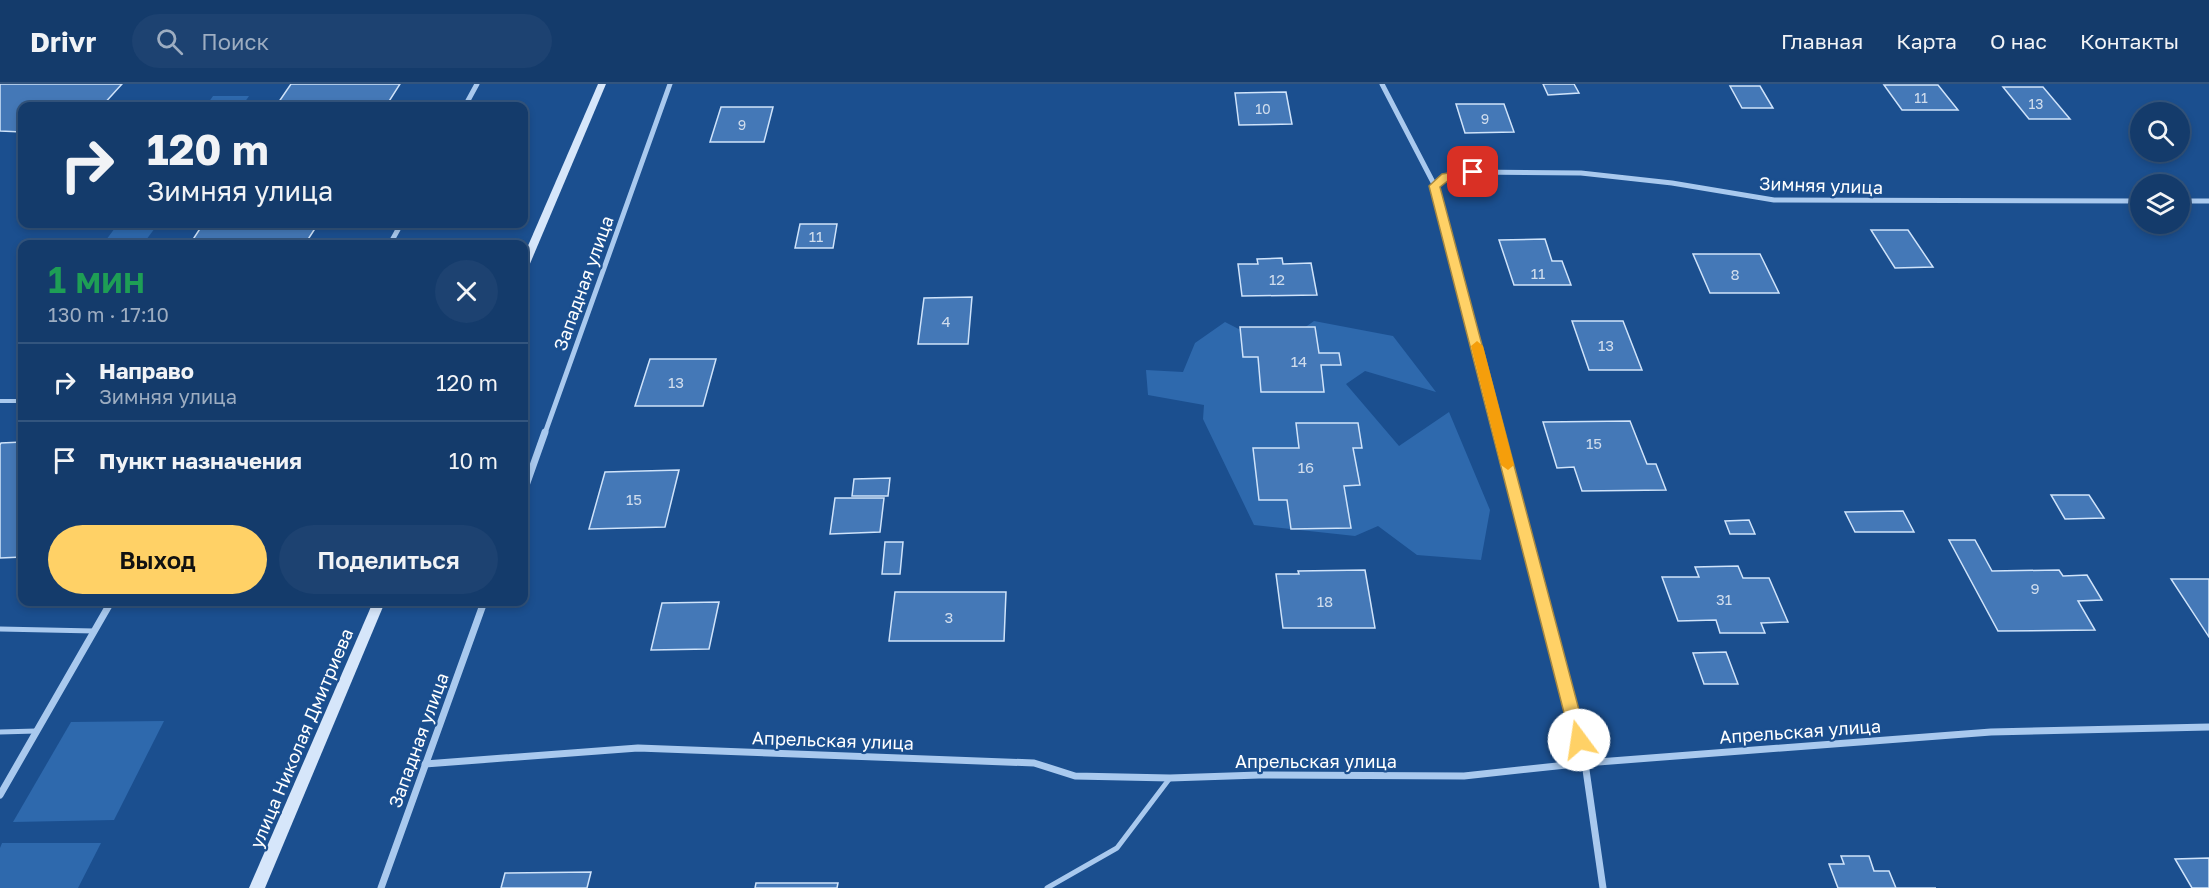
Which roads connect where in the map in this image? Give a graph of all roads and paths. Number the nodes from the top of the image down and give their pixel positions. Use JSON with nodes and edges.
{"nodes":[{"id":1,"x":477,"y":84,"type":"edge"},
{"id":2,"x":602,"y":84,"type":"edge"},
{"id":3,"x":670,"y":84,"type":"edge"},
{"id":4,"x":1382,"y":84,"type":"edge"},
{"id":5,"x":467,"y":102,"type":"edge"},
{"id":6,"x":1435,"y":186,"type":"junction"},
{"id":7,"x":2130,"y":201,"type":"edge"},
{"id":8,"x":2190,"y":201,"type":"edge"},
{"id":9,"x":2209,"y":201,"type":"edge"},
{"id":10,"x":528,"y":257,"type":"edge"},
{"id":11,"x":0,"y":401,"type":"edge"},
{"id":12,"x":18,"y":401,"type":"edge"},
{"id":13,"x":528,"y":480,"type":"edge"},
{"id":14,"x":109,"y":606,"type":"edge"},
{"id":15,"x":377,"y":606,"type":"edge"},
{"id":16,"x":483,"y":606,"type":"edge"},
{"id":17,"x":0,"y":629,"type":"edge"},
{"id":18,"x":94,"y":631,"type":"junction"},
{"id":19,"x":2209,"y":726,"type":"edge"},
{"id":20,"x":36,"y":731,"type":"junction"},
{"id":21,"x":0,"y":732,"type":"edge"},
{"id":22,"x":1585,"y":763,"type":"junction"},
{"id":23,"x":425,"y":764,"type":"junction"},
{"id":24,"x":1170,"y":778,"type":"junction"},
{"id":25,"x":0,"y":795,"type":"edge"},
{"id":26,"x":257,"y":888,"type":"edge"},
{"id":27,"x":381,"y":888,"type":"edge"},
{"id":28,"x":1047,"y":888,"type":"edge"},
{"id":29,"x":1603,"y":888,"type":"edge"}],
"edges":[{"from":1,"to":5,"type":"street"},
{"from":2,"to":10,"type":"main road"},
{"from":3,"to":13,"type":"street","name":"Западная улица"},
{"from":4,"to":6,"type":"street"},
{"from":6,"to":7,"type":"street","name":"Зимняя улица"},
{"from":6,"to":22,"type":"street"},
{"from":8,"to":9,"type":"street"},
{"from":11,"to":12,"type":"lane"},
{"from":14,"to":18,"type":"street"},
{"from":15,"to":26,"type":"main road","name":"улица Николая Дмитриева"},
{"from":16,"to":23,"type":"street","name":"Западная улица"},
{"from":17,"to":18,"type":"lane"},
{"from":18,"to":20,"type":"street"},
{"from":19,"to":22,"type":"street","name":"Апрельская улица"},
{"from":20,"to":21,"type":"lane"},
{"from":20,"to":25,"type":"street"},
{"from":22,"to":24,"type":"street","name":"Апрельская улица"},
{"from":22,"to":29,"type":"street"},
{"from":23,"to":24,"type":"street","name":"Апрельская улица"},
{"from":23,"to":27,"type":"street","name":"Западная улица"},
{"from":24,"to":28,"type":"lane"}]}
